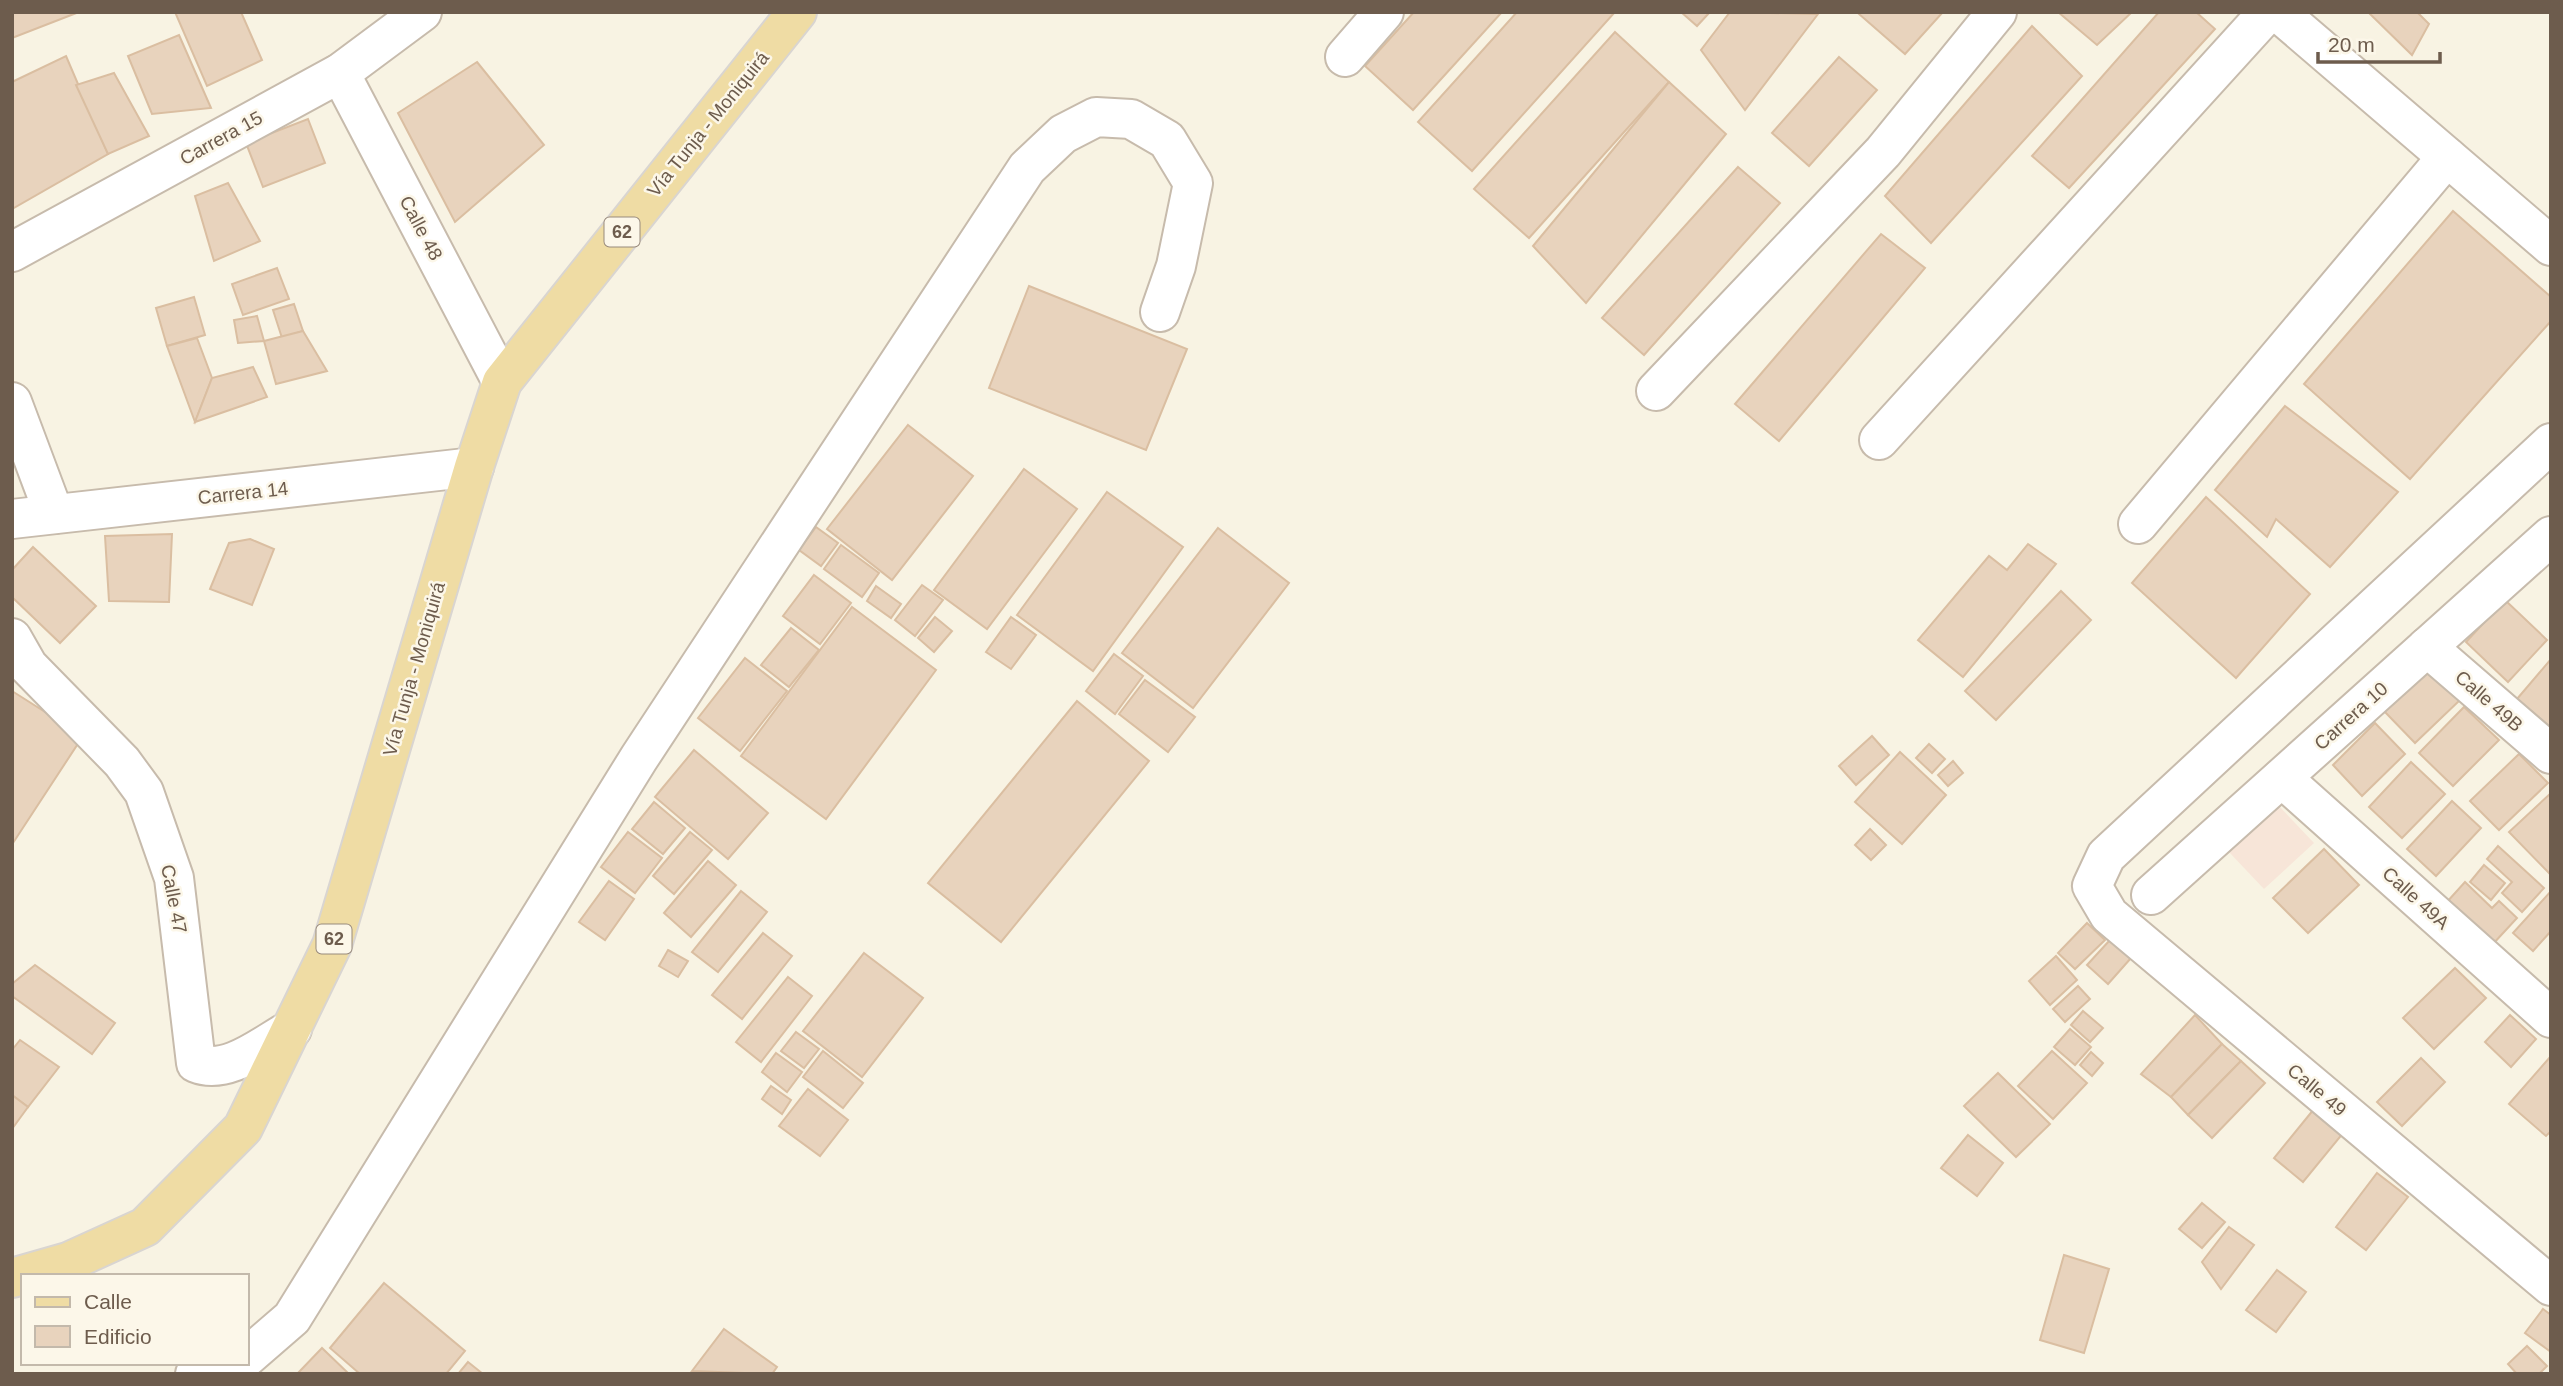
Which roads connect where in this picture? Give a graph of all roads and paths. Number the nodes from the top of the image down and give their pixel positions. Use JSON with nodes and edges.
{"nodes":[{"id":1,"x":422,"y":12,"type":"edge"},
{"id":2,"x":797,"y":12,"type":"edge"},
{"id":3,"x":1384,"y":12,"type":"edge"},
{"id":4,"x":1997,"y":12,"type":"edge"},
{"id":5,"x":2268,"y":12,"type":"edge"},
{"id":6,"x":2278,"y":12,"type":"edge"},
{"id":7,"x":1345,"y":57,"type":"dead end"},
{"id":8,"x":340,"y":74,"type":"junction"},
{"id":9,"x":2447,"y":157,"type":"junction"},
{"id":10,"x":2551,"y":246,"type":"edge"},
{"id":11,"x":12,"y":252,"type":"edge"},
{"id":12,"x":1160,"y":312,"type":"dead end"},
{"id":13,"x":502,"y":382,"type":"junction"},
{"id":14,"x":1656,"y":391,"type":"dead end"},
{"id":15,"x":12,"y":402,"type":"edge"},
{"id":16,"x":1880,"y":440,"type":"dead end"},
{"id":17,"x":2551,"y":443,"type":"edge"},
{"id":18,"x":474,"y":467,"type":"junction"},
{"id":19,"x":54,"y":514,"type":"junction"},
{"id":20,"x":12,"y":519,"type":"edge"},
{"id":21,"x":2138,"y":524,"type":"dead end"},
{"id":22,"x":2551,"y":536,"type":"edge"},
{"id":23,"x":12,"y":638,"type":"edge"},
{"id":24,"x":2427,"y":647,"type":"junction"},
{"id":25,"x":2551,"y":754,"type":"edge"},
{"id":26,"x":2282,"y":778,"type":"junction"},
{"id":27,"x":2151,"y":895,"type":"dead end"},
{"id":28,"x":2551,"y":1018,"type":"edge"},
{"id":29,"x":292,"y":1029,"type":"junction"},
{"id":30,"x":26,"y":1274,"type":"edge"},
{"id":31,"x":2551,"y":1286,"type":"edge"},
{"id":32,"x":248,"y":1356,"type":"edge"},
{"id":33,"x":225,"y":1365,"type":"edge"},
{"id":34,"x":195,"y":1374,"type":"edge"}],
"edges":[{"from":1,"to":8,"type":"street","name":"Carrera 15"},
{"from":2,"to":13,"type":"main road","name":"Vía Tunja - Moniquirá","number":"62"},
{"from":3,"to":7,"type":"street"},
{"from":4,"to":14,"type":"street"},
{"from":5,"to":16,"type":"street"},
{"from":6,"to":9,"type":"street"},
{"from":8,"to":11,"type":"street","name":"Carrera 15"},
{"from":8,"to":13,"type":"street","name":"Calle 48"},
{"from":9,"to":10,"type":"street"},
{"from":9,"to":21,"type":"street"},
{"from":12,"to":32,"type":"street"},
{"from":13,"to":18,"type":"main road","name":"Vía Tunja - Moniquirá","number":"62"},
{"from":15,"to":19,"type":"street"},
{"from":17,"to":31,"type":"street","name":"Calle 49"},
{"from":18,"to":19,"type":"street","name":"Carrera 14"},
{"from":18,"to":29,"type":"main road","name":"Vía Tunja - Moniquirá","number":"62"},
{"from":19,"to":20,"type":"street","name":"Carrera 14"},
{"from":22,"to":24,"type":"street","name":"Carrera 10"},
{"from":23,"to":29,"type":"street","name":"Calle 47"},
{"from":24,"to":25,"type":"street","name":"Calle 49B"},
{"from":24,"to":26,"type":"street","name":"Carrera 10"},
{"from":26,"to":27,"type":"street","name":"Carrera 10"},
{"from":26,"to":28,"type":"street","name":"Calle 49A"},
{"from":29,"to":30,"type":"main road","name":"Vía Tunja - Moniquirá","number":"62"},
{"from":33,"to":34,"type":"street"}]}
